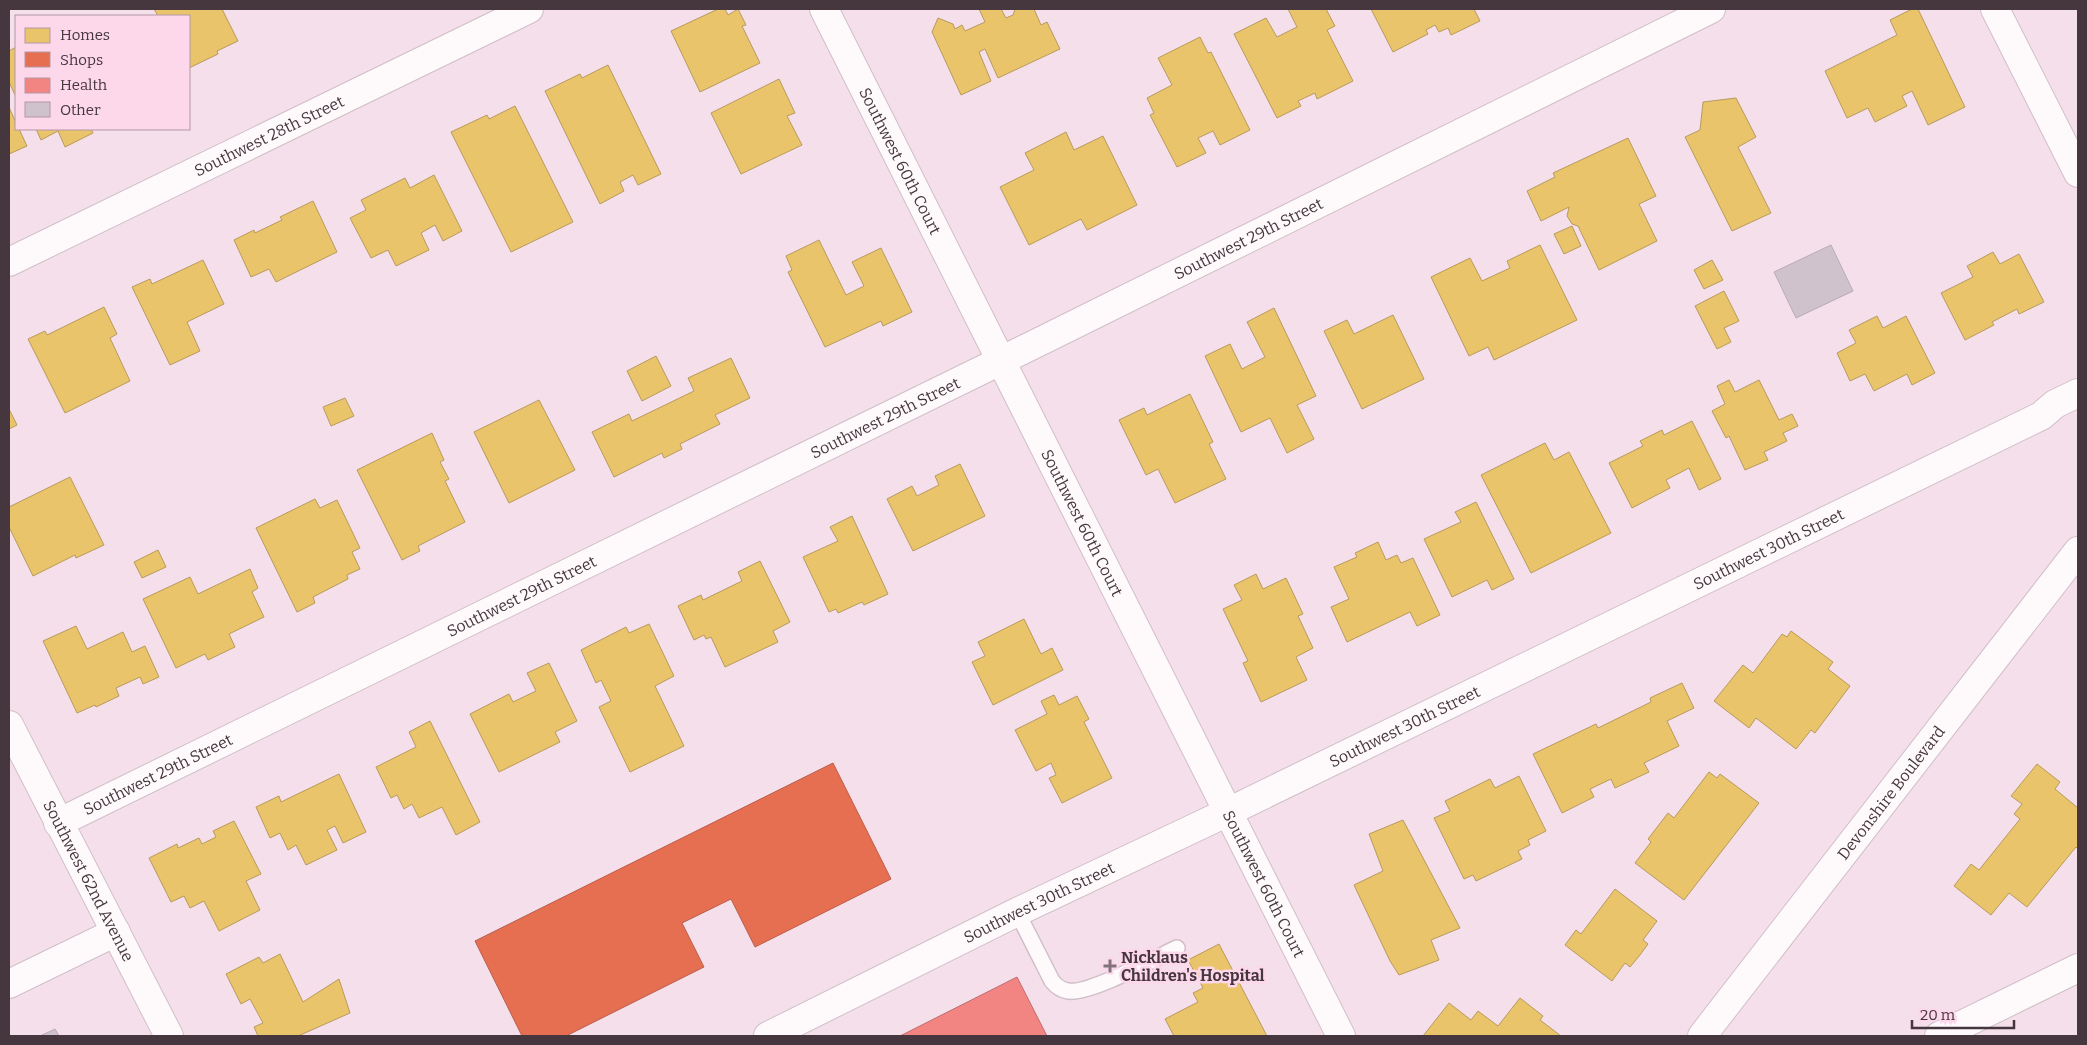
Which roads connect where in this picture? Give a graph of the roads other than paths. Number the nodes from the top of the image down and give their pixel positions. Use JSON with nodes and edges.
{"nodes":[{"id":1,"x":529,"y":9,"type":"edge"},
{"id":2,"x":824,"y":9,"type":"edge"},
{"id":3,"x":1711,"y":9,"type":"edge"},
{"id":4,"x":1994,"y":9,"type":"edge"},
{"id":5,"x":2078,"y":173,"type":"edge"},
{"id":6,"x":9,"y":262,"type":"edge"},
{"id":7,"x":1001,"y":361,"type":"junction"},
{"id":8,"x":2078,"y":393,"type":"edge"},
{"id":9,"x":2078,"y":408,"type":"edge"},
{"id":10,"x":2041,"y":416,"type":"junction"},
{"id":11,"x":2078,"y":551,"type":"edge"},
{"id":12,"x":9,"y":725,"type":"edge"},
{"id":13,"x":1228,"y":812,"type":"junction"},
{"id":14,"x":58,"y":822,"type":"junction"},
{"id":15,"x":1017,"y":912,"type":"junction"},
{"id":16,"x":116,"y":932,"type":"junction"},
{"id":17,"x":1177,"y":948,"type":"dead end"},
{"id":18,"x":2078,"y":968,"type":"edge"},
{"id":19,"x":9,"y":984,"type":"edge"},
{"id":20,"x":169,"y":1036,"type":"edge"},
{"id":21,"x":768,"y":1036,"type":"edge"},
{"id":22,"x":1341,"y":1036,"type":"edge"},
{"id":23,"x":1702,"y":1036,"type":"edge"},
{"id":24,"x":1939,"y":1036,"type":"edge"}],
"edges":[{"from":1,"to":6,"type":"street","name":"Southwest 28th Street"},
{"from":2,"to":7,"type":"street","name":"Southwest 60th Court"},
{"from":3,"to":7,"type":"street","name":"Southwest 29th Street"},
{"from":4,"to":5,"type":"street"},
{"from":7,"to":13,"type":"street","name":"Southwest 60th Court"},
{"from":7,"to":14,"type":"street","name":"Southwest 29th Street"},
{"from":8,"to":10,"type":"street","name":"Southwest 30th Street"},
{"from":9,"to":10,"type":"street","name":"Southwest 30th Street"},
{"from":10,"to":13,"type":"street","name":"Southwest 30th Street"},
{"from":11,"to":23,"type":"street","name":"Devonshire Boulevard"},
{"from":12,"to":14,"type":"street","name":"Southwest 62nd Avenue"},
{"from":13,"to":15,"type":"street","name":"Southwest 30th Street"},
{"from":13,"to":22,"type":"street","name":"Southwest 60th Court"},
{"from":14,"to":16,"type":"street","name":"Southwest 62nd Avenue"},
{"from":15,"to":17,"type":"lane"},
{"from":15,"to":21,"type":"street","name":"Southwest 30th Street"},
{"from":16,"to":19,"type":"street"},
{"from":16,"to":20,"type":"street","name":"Southwest 62nd Avenue"},
{"from":18,"to":24,"type":"street"}]}
